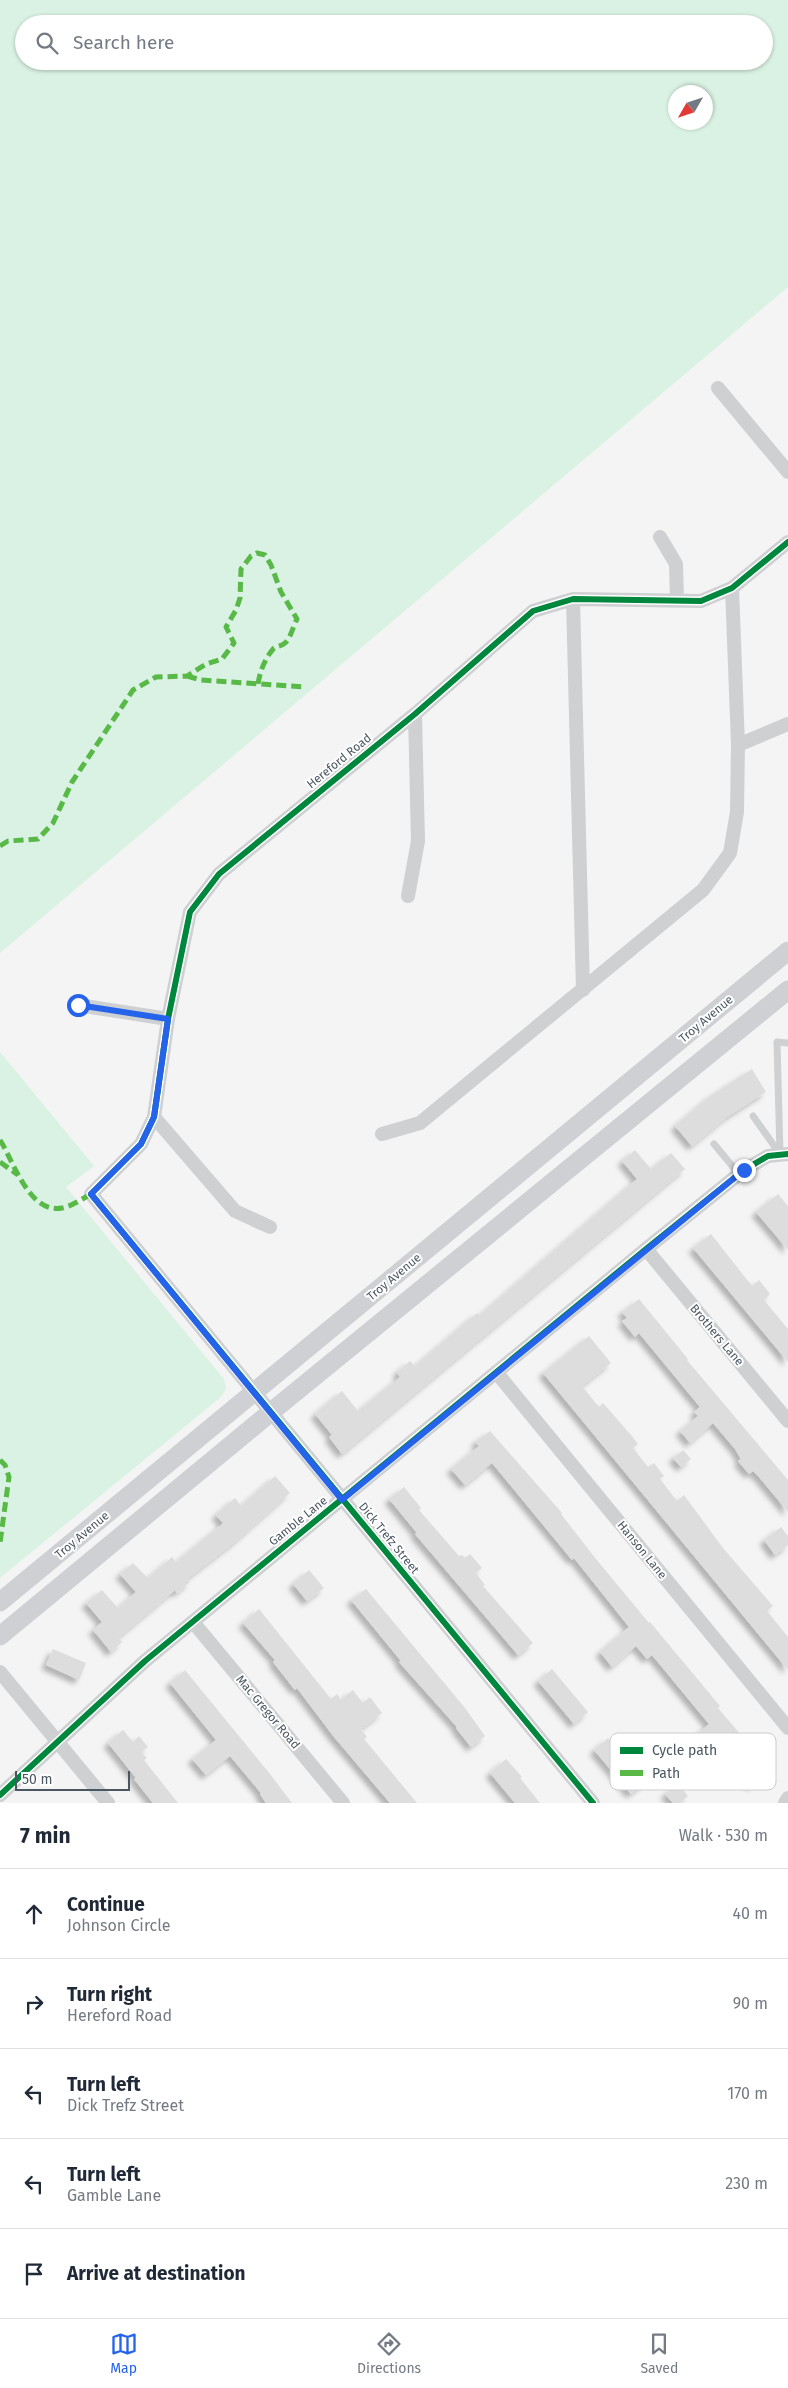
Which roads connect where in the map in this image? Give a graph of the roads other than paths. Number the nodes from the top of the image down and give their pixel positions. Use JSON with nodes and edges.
{"nodes":[{"id":1,"x":718,"y":388,"type":"dead end"},
{"id":2,"x":788,"y":472,"type":"edge"},
{"id":3,"x":660,"y":537,"type":"dead end"},
{"id":4,"x":788,"y":542,"type":"edge"},
{"id":5,"x":732,"y":588,"type":"junction"},
{"id":6,"x":573,"y":600,"type":"junction"},
{"id":7,"x":677,"y":600,"type":"junction"},
{"id":8,"x":415,"y":714,"type":"junction"},
{"id":9,"x":788,"y":724,"type":"edge"},
{"id":10,"x":738,"y":745,"type":"junction"},
{"id":11,"x":408,"y":896,"type":"dead end"},
{"id":12,"x":788,"y":952,"type":"edge"},
{"id":13,"x":583,"y":990,"type":"junction"},
{"id":14,"x":788,"y":990,"type":"edge"},
{"id":15,"x":78,"y":1005,"type":"dead end"},
{"id":16,"x":168,"y":1019,"type":"junction"},
{"id":17,"x":788,"y":1043,"type":"edge"},
{"id":18,"x":753,"y":1116,"type":"dead end"},
{"id":19,"x":154,"y":1117,"type":"junction"},
{"id":20,"x":382,"y":1134,"type":"dead end"},
{"id":21,"x":714,"y":1144,"type":"dead end"},
{"id":22,"x":784,"y":1154,"type":"edge"},
{"id":23,"x":739,"y":1174,"type":"junction"},
{"id":24,"x":91,"y":1194,"type":"joint"},
{"id":25,"x":270,"y":1228,"type":"dead end"},
{"id":26,"x":646,"y":1249,"type":"junction"},
{"id":27,"x":496,"y":1372,"type":"junction"},
{"id":28,"x":254,"y":1393,"type":"junction"},
{"id":29,"x":271,"y":1412,"type":"junction"},
{"id":30,"x":788,"y":1421,"type":"edge"},
{"id":31,"x":342,"y":1500,"type":"junction"},
{"id":32,"x":0,"y":1602,"type":"edge"},
{"id":33,"x":193,"y":1622,"type":"junction"},
{"id":34,"x":0,"y":1636,"type":"edge"},
{"id":35,"x":0,"y":1672,"type":"edge"},
{"id":36,"x":788,"y":1728,"type":"edge"},
{"id":37,"x":58,"y":1741,"type":"junction"},
{"id":38,"x":0,"y":1795,"type":"edge"},
{"id":39,"x":788,"y":1798,"type":"edge"},
{"id":40,"x":108,"y":1803,"type":"edge"},
{"id":41,"x":343,"y":1803,"type":"edge"},
{"id":42,"x":592,"y":1803,"type":"edge"},
{"id":43,"x":785,"y":1803,"type":"edge"}],
"edges":[{"from":1,"to":2,"type":"street"},
{"from":3,"to":7,"type":"street"},
{"from":4,"to":5,"type":"street","name":"Hereford Road"},
{"from":5,"to":7,"type":"street","name":"Hereford Road"},
{"from":5,"to":10,"type":"street"},
{"from":6,"to":7,"type":"street","name":"Hereford Road"},
{"from":6,"to":8,"type":"street","name":"Hereford Road"},
{"from":6,"to":13,"type":"street"},
{"from":8,"to":11,"type":"street"},
{"from":8,"to":16,"type":"street","name":"Hereford Road"},
{"from":9,"to":10,"type":"street"},
{"from":10,"to":13,"type":"street"},
{"from":12,"to":28,"type":"main road","name":"Troy Avenue"},
{"from":13,"to":20,"type":"street"},
{"from":14,"to":29,"type":"main road","name":"Troy Avenue"},
{"from":15,"to":16,"type":"street"},
{"from":16,"to":19,"type":"street","name":"Hereford Road"},
{"from":17,"to":22,"type":"lane"},
{"from":18,"to":22,"type":"lane"},
{"from":19,"to":24,"type":"street","name":"Hereford Road"},
{"from":19,"to":25,"type":"street"},
{"from":21,"to":23,"type":"lane"},
{"from":22,"to":23,"type":"street","name":"Gamble Lane"},
{"from":23,"to":26,"type":"street","name":"Gamble Lane"},
{"from":24,"to":28,"type":"street","name":"Dick Trefz Street"},
{"from":26,"to":27,"type":"street","name":"Gamble Lane"},
{"from":26,"to":30,"type":"street","name":"Brothers Lane"},
{"from":27,"to":31,"type":"street","name":"Gamble Lane"},
{"from":27,"to":36,"type":"street","name":"Hanson Lane"},
{"from":28,"to":29,"type":"street","name":"Dick Trefz Street"},
{"from":28,"to":32,"type":"main road","name":"Troy Avenue"},
{"from":29,"to":31,"type":"street","name":"Dick Trefz Street"},
{"from":29,"to":34,"type":"main road","name":"Troy Avenue"},
{"from":31,"to":33,"type":"street","name":"Gamble Lane"},
{"from":31,"to":42,"type":"street","name":"Dick Trefz Street"},
{"from":33,"to":37,"type":"street","name":"Gamble Lane"},
{"from":33,"to":41,"type":"street","name":"Mac Gregor Road"},
{"from":35,"to":37,"type":"street"},
{"from":37,"to":38,"type":"street","name":"Gamble Lane"},
{"from":37,"to":40,"type":"street"},
{"from":39,"to":43,"type":"street"}]}
